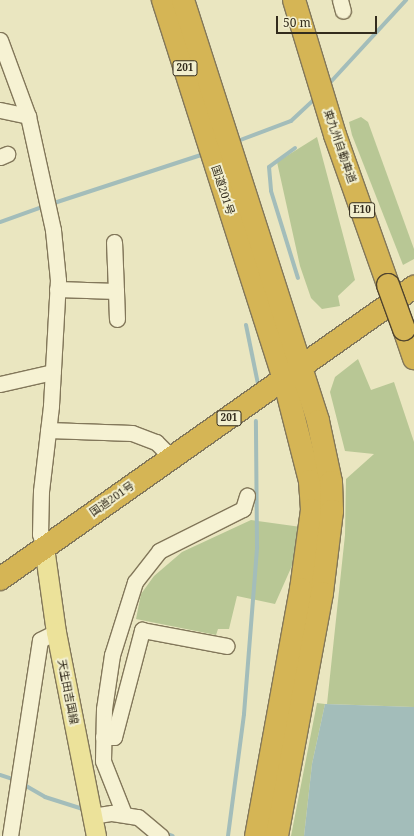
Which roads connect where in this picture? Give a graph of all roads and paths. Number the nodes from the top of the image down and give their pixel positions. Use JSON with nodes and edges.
{"nodes":[{"id":1,"x":163,"y":0,"type":"edge"},
{"id":2,"x":183,"y":0,"type":"edge"},
{"id":3,"x":294,"y":0,"type":"edge"},
{"id":4,"x":0,"y":40,"type":"edge"},
{"id":5,"x":0,"y":110,"type":"edge"},
{"id":6,"x":28,"y":116,"type":"junction"},
{"id":7,"x":216,"y":133,"type":"junction"},
{"id":8,"x":114,"y":242,"type":"dead end"},
{"id":9,"x":400,"y":283,"type":"edge"},
{"id":10,"x":57,"y":289,"type":"junction"},
{"id":11,"x":116,"y":291,"type":"junction"},
{"id":12,"x":117,"y":318,"type":"dead end"},
{"id":13,"x":409,"y":323,"type":"edge"},
{"id":14,"x":414,"y":358,"type":"edge"},
{"id":15,"x":53,"y":372,"type":"junction"},
{"id":16,"x":292,"y":373,"type":"junction"},
{"id":17,"x":0,"y":384,"type":"edge"},
{"id":18,"x":48,"y":430,"type":"junction"},
{"id":19,"x":172,"y":458,"type":"junction"},
{"id":20,"x":247,"y":496,"type":"dead end"},
{"id":21,"x":44,"y":548,"type":"junction"},
{"id":22,"x":0,"y":579,"type":"edge"},
{"id":23,"x":56,"y":632,"type":"junction"},
{"id":24,"x":227,"y":646,"type":"dead end"},
{"id":25,"x":103,"y":737,"type":"junction"},
{"id":26,"x":124,"y":814,"type":"junction"},
{"id":27,"x":92,"y":816,"type":"junction"},
{"id":28,"x":10,"y":836,"type":"edge"},
{"id":29,"x":96,"y":836,"type":"edge"},
{"id":30,"x":161,"y":836,"type":"edge"},
{"id":31,"x":256,"y":836,"type":"edge"},
{"id":32,"x":278,"y":836,"type":"edge"}],
"edges":[{"from":1,"to":7,"type":"highway","name":"国道201号","number":"201"},
{"from":2,"to":7,"type":"highway","name":"国道201号","number":"201"},
{"from":3,"to":9,"type":"highway","name":"東九州自動車道","number":"E10"},
{"from":4,"to":6,"type":"street"},
{"from":5,"to":6,"type":"street"},
{"from":6,"to":10,"type":"street"},
{"from":7,"to":16,"type":"highway","name":"国道201号","number":"201"},
{"from":8,"to":11,"type":"street"},
{"from":9,"to":13,"type":"highway","name":"東九州自動車道","number":"E10","bridge":true},
{"from":9,"to":16,"type":"highway","name":"国道201号","number":"201"},
{"from":10,"to":11,"type":"street"},
{"from":10,"to":15,"type":"street"},
{"from":11,"to":12,"type":"street"},
{"from":13,"to":14,"type":"highway","name":"東九州自動車道","number":"E10"},
{"from":15,"to":17,"type":"street"},
{"from":15,"to":18,"type":"street"},
{"from":16,"to":19,"type":"highway","name":"国道201号","number":"201"},
{"from":16,"to":31,"type":"highway"},
{"from":16,"to":32,"type":"highway"},
{"from":18,"to":19,"type":"street"},
{"from":18,"to":21,"type":"street"},
{"from":19,"to":21,"type":"highway","name":"国道201号","number":"201"},
{"from":20,"to":25,"type":"street"},
{"from":21,"to":22,"type":"highway","name":"国道201号","number":"201"},
{"from":21,"to":23,"type":"main road","name":"天生田吉国線"},
{"from":23,"to":27,"type":"main road","name":"天生田吉国線"},
{"from":23,"to":28,"type":"street"},
{"from":24,"to":25,"type":"street"},
{"from":25,"to":26,"type":"street"},
{"from":26,"to":27,"type":"street"},
{"from":26,"to":30,"type":"street"},
{"from":27,"to":29,"type":"main road","name":"天生田吉国線"}]}
